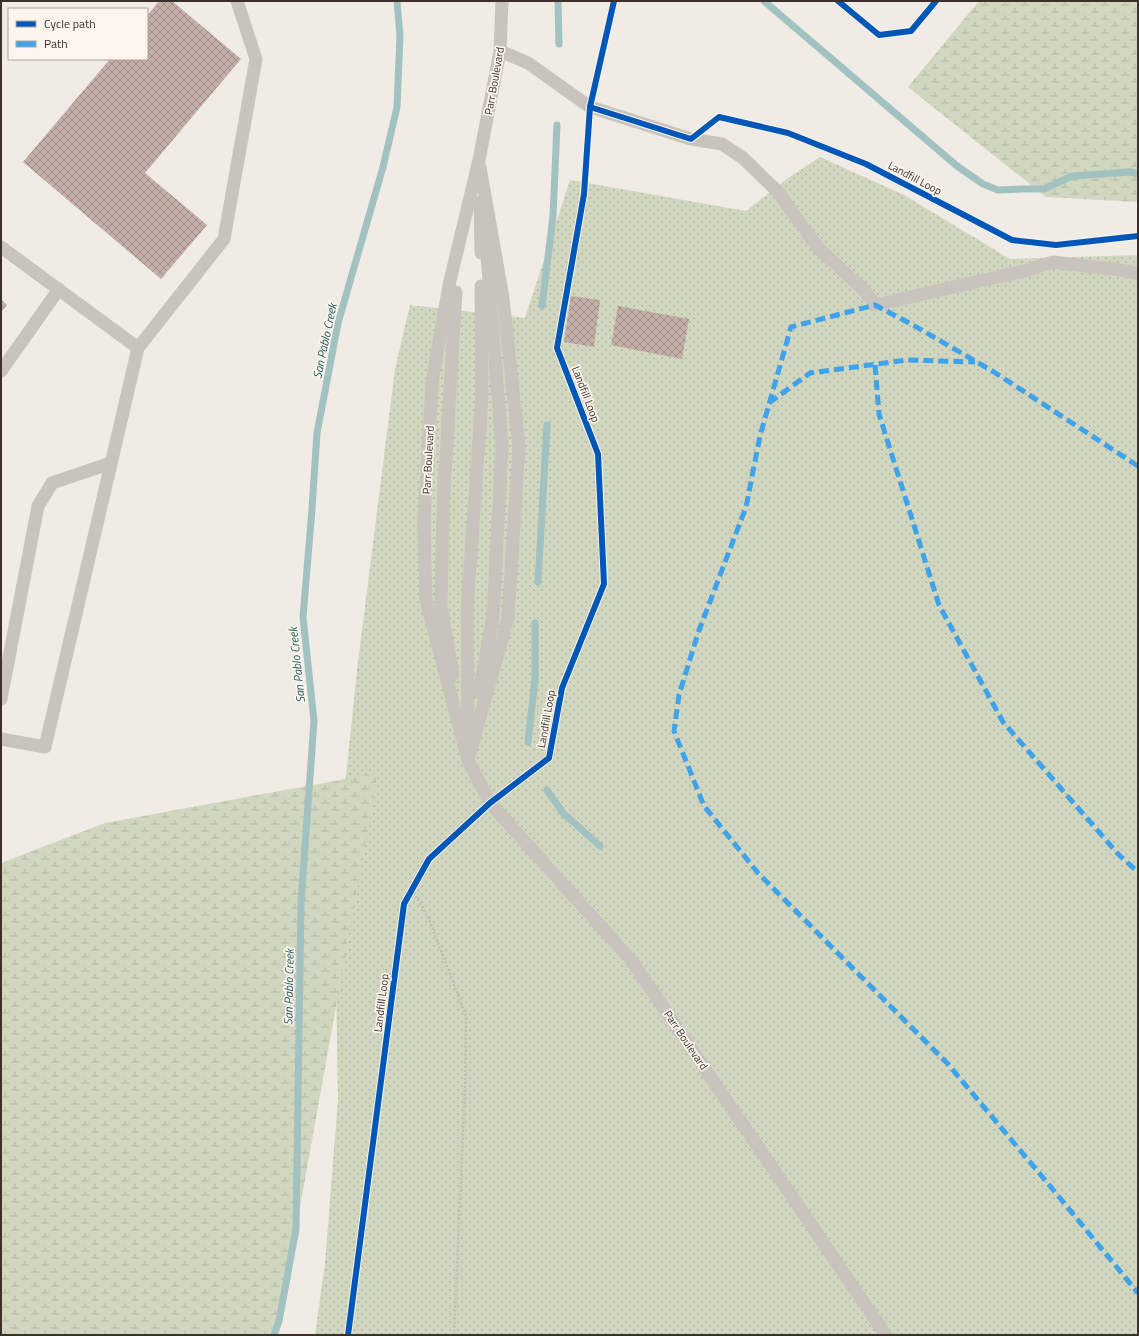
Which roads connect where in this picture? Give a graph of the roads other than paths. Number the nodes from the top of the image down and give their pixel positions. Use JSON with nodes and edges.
{"nodes":[{"id":1,"x":237,"y":1,"type":"edge"},
{"id":2,"x":502,"y":1,"type":"edge"},
{"id":3,"x":500,"y":51,"type":"junction"},
{"id":4,"x":479,"y":160,"type":"junction"},
{"id":5,"x":1,"y":246,"type":"edge"},
{"id":6,"x":1138,"y":274,"type":"edge"},
{"id":7,"x":59,"y":290,"type":"junction"},
{"id":8,"x":138,"y":348,"type":"junction"},
{"id":9,"x":1,"y":371,"type":"edge"},
{"id":10,"x":111,"y":463,"type":"junction"},
{"id":11,"x":1,"y":699,"type":"edge"},
{"id":12,"x":1,"y":739,"type":"edge"},
{"id":13,"x":468,"y":760,"type":"junction"},
{"id":14,"x":886,"y":1335,"type":"edge"}],
"edges":[{"from":1,"to":8,"type":"lane"},
{"from":2,"to":3,"type":"lane","name":"Parr Boulevard"},
{"from":3,"to":4,"type":"lane","name":"Parr Boulevard"},
{"from":3,"to":6,"type":"lane"},
{"from":4,"to":13,"type":"lane"},
{"from":4,"to":13,"type":"lane"},
{"from":4,"to":13,"type":"lane","name":"Parr Boulevard"},
{"from":4,"to":13,"type":"lane","name":"Parr Boulevard"},
{"from":5,"to":7,"type":"lane"},
{"from":7,"to":8,"type":"lane"},
{"from":7,"to":9,"type":"lane"},
{"from":8,"to":10,"type":"lane"},
{"from":10,"to":11,"type":"lane"},
{"from":10,"to":12,"type":"lane"},
{"from":13,"to":14,"type":"lane","name":"Parr Boulevard"}]}
